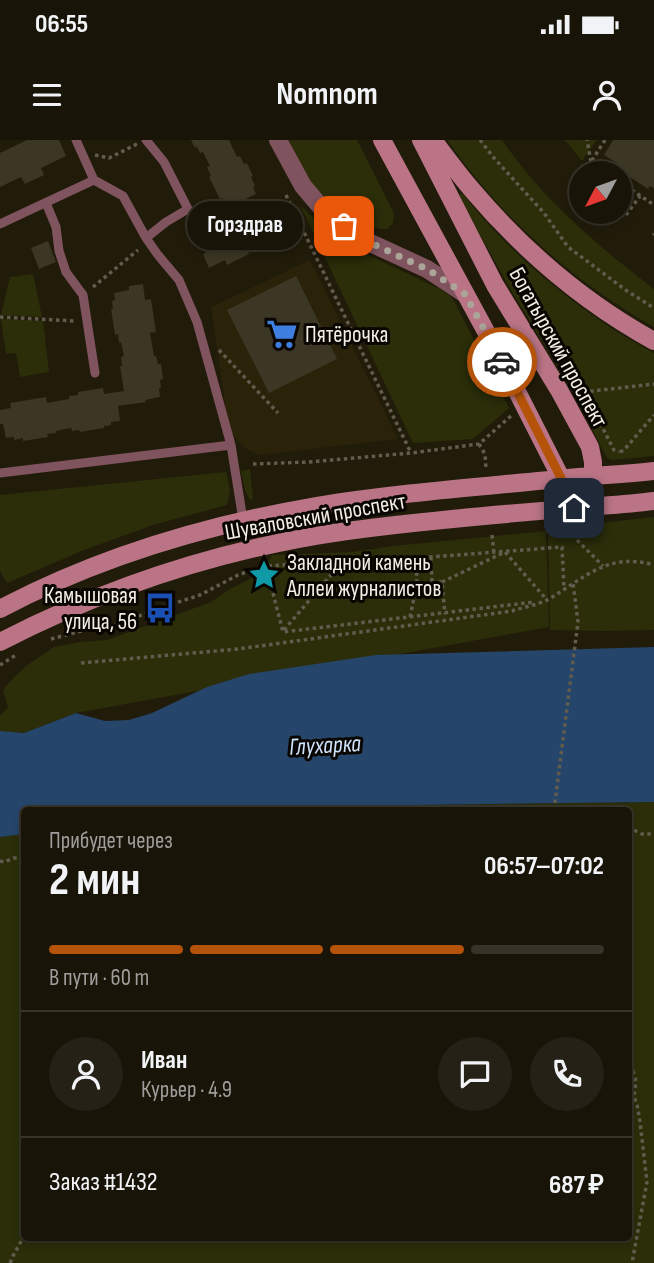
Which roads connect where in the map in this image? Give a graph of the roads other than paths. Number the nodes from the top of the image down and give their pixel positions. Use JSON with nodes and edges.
{"nodes":[{"id":1,"x":76,"y":140,"type":"edge"},
{"id":2,"x":146,"y":140,"type":"edge"},
{"id":3,"x":278,"y":140,"type":"edge"},
{"id":4,"x":382,"y":140,"type":"edge"},
{"id":5,"x":421,"y":140,"type":"edge"},
{"id":6,"x":433,"y":140,"type":"edge"},
{"id":7,"x":94,"y":180,"type":"junction"},
{"id":8,"x":46,"y":203,"type":"junction"},
{"id":9,"x":0,"y":224,"type":"edge"},
{"id":10,"x":146,"y":238,"type":"junction"},
{"id":11,"x":465,"y":294,"type":"junction"},
{"id":12,"x":654,"y":341,"type":"edge"},
{"id":13,"x":95,"y":373,"type":"dead end"},
{"id":14,"x":231,"y":445,"type":"junction"},
{"id":15,"x":654,"y":471,"type":"edge"},
{"id":16,"x":0,"y":473,"type":"edge"},
{"id":17,"x":593,"y":476,"type":"junction"},
{"id":18,"x":561,"y":478,"type":"junction"},
{"id":19,"x":654,"y":501,"type":"edge"},
{"id":20,"x":574,"y":508,"type":"junction"},
{"id":21,"x":243,"y":520,"type":"junction"},
{"id":22,"x":0,"y":608,"type":"edge"},
{"id":23,"x":1,"y":641,"type":"edge"}],
"edges":[{"from":1,"to":7,"type":"lane"},
{"from":2,"to":10,"type":"lane"},
{"from":3,"to":11,"type":"street"},
{"from":4,"to":11,"type":"main road"},
{"from":5,"to":17,"type":"main road","name":"Богатырский проспект"},
{"from":6,"to":12,"type":"main road","name":"Богатырский проспект"},
{"from":7,"to":8,"type":"lane"},
{"from":7,"to":10,"type":"lane"},
{"from":8,"to":9,"type":"lane"},
{"from":8,"to":13,"type":"lane"},
{"from":10,"to":14,"type":"lane"},
{"from":11,"to":18,"type":"main road"},
{"from":14,"to":16,"type":"lane"},
{"from":14,"to":21,"type":"lane"},
{"from":15,"to":17,"type":"main road","name":"Шуваловский проспект"},
{"from":17,"to":18,"type":"main road","name":"Шуваловский проспект"},
{"from":17,"to":20,"type":"main road"},
{"from":18,"to":20,"type":"main road"},
{"from":18,"to":21,"type":"main road","name":"Шуваловский проспект"},
{"from":19,"to":20,"type":"main road","name":"Шуваловский проспект"},
{"from":20,"to":23,"type":"main road","name":"Шуваловский проспект"},
{"from":21,"to":22,"type":"main road","name":"Шуваловский проспект"}]}
